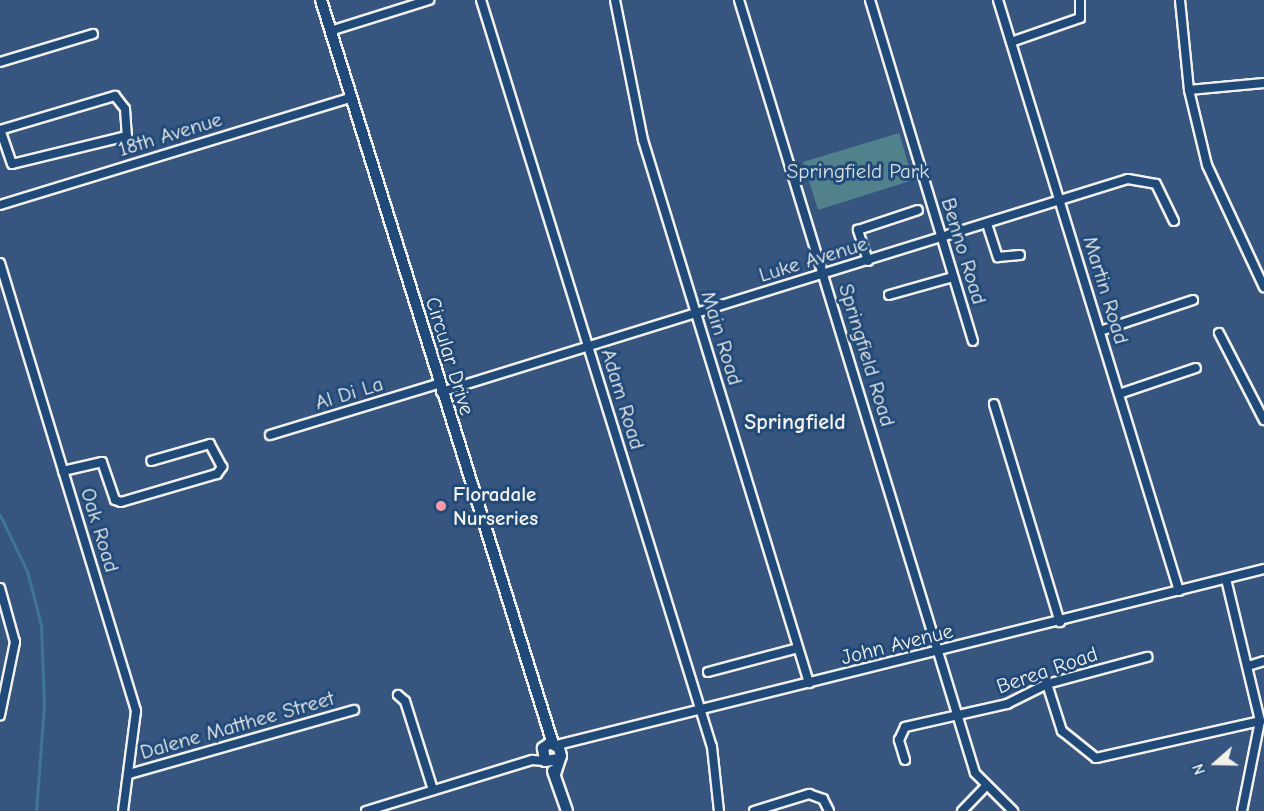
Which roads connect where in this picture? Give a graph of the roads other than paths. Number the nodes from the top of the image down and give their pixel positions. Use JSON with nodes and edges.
{"nodes":[{"id":1,"x":321,"y":0,"type":"edge"},
{"id":2,"x":429,"y":0,"type":"edge"},
{"id":3,"x":481,"y":0,"type":"edge"},
{"id":4,"x":615,"y":0,"type":"edge"},
{"id":5,"x":739,"y":0,"type":"edge"},
{"id":6,"x":870,"y":0,"type":"edge"},
{"id":7,"x":998,"y":0,"type":"edge"},
{"id":8,"x":1080,"y":0,"type":"edge"},
{"id":9,"x":1180,"y":0,"type":"edge"},
{"id":10,"x":330,"y":31,"type":"junction"},
{"id":11,"x":93,"y":34,"type":"dead end"},
{"id":12,"x":1011,"y":42,"type":"junction"},
{"id":13,"x":0,"y":62,"type":"edge"},
{"id":14,"x":1264,"y":82,"type":"edge"},
{"id":15,"x":1189,"y":90,"type":"junction"},
{"id":16,"x":351,"y":98,"type":"junction"},
{"id":17,"x":0,"y":130,"type":"edge"},
{"id":18,"x":1060,"y":201,"type":"junction"},
{"id":19,"x":0,"y":205,"type":"edge"},
{"id":20,"x":918,"y":210,"type":"dead end"},
{"id":21,"x":1174,"y":221,"type":"dead end"},
{"id":22,"x":987,"y":224,"type":"junction"},
{"id":23,"x":942,"y":238,"type":"junction"},
{"id":24,"x":1020,"y":255,"type":"dead end"},
{"id":25,"x":868,"y":261,"type":"junction"},
{"id":26,"x":0,"y":263,"type":"edge"},
{"id":27,"x":823,"y":274,"type":"junction"},
{"id":28,"x":953,"y":277,"type":"junction"},
{"id":29,"x":1264,"y":287,"type":"edge"},
{"id":30,"x":889,"y":295,"type":"dead end"},
{"id":31,"x":1193,"y":300,"type":"dead end"},
{"id":32,"x":696,"y":314,"type":"junction"},
{"id":33,"x":1100,"y":331,"type":"junction"},
{"id":34,"x":1219,"y":333,"type":"dead end"},
{"id":35,"x":973,"y":341,"type":"dead end"},
{"id":36,"x":588,"y":347,"type":"junction"},
{"id":37,"x":1196,"y":368,"type":"dead end"},
{"id":38,"x":439,"y":388,"type":"junction"},
{"id":39,"x":1119,"y":394,"type":"junction"},
{"id":40,"x":994,"y":404,"type":"dead end"},
{"id":41,"x":1264,"y":420,"type":"edge"},
{"id":42,"x":270,"y":435,"type":"dead end"},
{"id":43,"x":150,"y":461,"type":"dead end"},
{"id":44,"x":63,"y":471,"type":"junction"},
{"id":45,"x":1264,"y":569,"type":"edge"},
{"id":46,"x":1226,"y":579,"type":"junction"},
{"id":47,"x":0,"y":588,"type":"edge"},
{"id":48,"x":1179,"y":591,"type":"junction"},
{"id":49,"x":1060,"y":622,"type":"junction"},
{"id":50,"x":798,"y":648,"type":"junction"},
{"id":51,"x":940,"y":651,"type":"junction"},
{"id":52,"x":1147,"y":657,"type":"dead end"},
{"id":53,"x":1264,"y":661,"type":"edge"},
{"id":54,"x":1248,"y":666,"type":"junction"},
{"id":55,"x":708,"y":672,"type":"dead end"},
{"id":56,"x":809,"y":683,"type":"junction"},
{"id":57,"x":1047,"y":684,"type":"junction"},
{"id":58,"x":398,"y":695,"type":"dead end"},
{"id":59,"x":354,"y":710,"type":"dead end"},
{"id":60,"x":700,"y":711,"type":"junction"},
{"id":61,"x":0,"y":715,"type":"edge"},
{"id":62,"x":958,"y":715,"type":"junction"},
{"id":63,"x":1260,"y":721,"type":"junction"},
{"id":64,"x":1261,"y":746,"type":"edge"},
{"id":65,"x":551,"y":753,"type":"junction"},
{"id":66,"x":905,"y":760,"type":"dead end"},
{"id":67,"x":129,"y":774,"type":"junction"},
{"id":68,"x":985,"y":787,"type":"junction"},
{"id":69,"x":433,"y":790,"type":"junction"},
{"id":70,"x":123,"y":811,"type":"edge"},
{"id":71,"x":366,"y":811,"type":"edge"},
{"id":72,"x":567,"y":811,"type":"edge"},
{"id":73,"x":719,"y":811,"type":"edge"},
{"id":74,"x":754,"y":811,"type":"edge"},
{"id":75,"x":829,"y":811,"type":"edge"},
{"id":76,"x":962,"y":811,"type":"edge"},
{"id":77,"x":1013,"y":811,"type":"edge"},
{"id":78,"x":1242,"y":811,"type":"edge"}],
"edges":[{"from":1,"to":10,"type":"street","name":"Circular Drive"},
{"from":2,"to":10,"type":"street"},
{"from":3,"to":36,"type":"street","name":"Adam Road"},
{"from":4,"to":32,"type":"street","name":"Main Road"},
{"from":5,"to":27,"type":"street","name":"Springfield Road"},
{"from":6,"to":23,"type":"street","name":"Benno Road"},
{"from":7,"to":12,"type":"street","name":"Martin Road"},
{"from":8,"to":12,"type":"street"},
{"from":9,"to":15,"type":"street"},
{"from":10,"to":16,"type":"street","name":"Circular Drive"},
{"from":11,"to":13,"type":"street"},
{"from":12,"to":18,"type":"street","name":"Martin Road"},
{"from":14,"to":15,"type":"street"},
{"from":15,"to":29,"type":"street"},
{"from":16,"to":19,"type":"street","name":"18th Avenue"},
{"from":16,"to":38,"type":"street","name":"Circular Drive"},
{"from":17,"to":17,"type":"street"},
{"from":18,"to":21,"type":"street","name":"Luke Avenue"},
{"from":18,"to":22,"type":"street","name":"Luke Avenue"},
{"from":18,"to":33,"type":"street","name":"Martin Road"},
{"from":20,"to":25,"type":"street"},
{"from":22,"to":23,"type":"street","name":"Luke Avenue"},
{"from":22,"to":24,"type":"street"},
{"from":23,"to":25,"type":"street","name":"Luke Avenue"},
{"from":23,"to":28,"type":"street","name":"Benno Road"},
{"from":25,"to":27,"type":"street","name":"Luke Avenue"},
{"from":26,"to":44,"type":"street","name":"Oak Road"},
{"from":27,"to":32,"type":"street","name":"Luke Avenue"},
{"from":27,"to":51,"type":"street","name":"Springfield Road"},
{"from":28,"to":30,"type":"street"},
{"from":28,"to":35,"type":"street","name":"Benno Road"},
{"from":31,"to":33,"type":"street"},
{"from":32,"to":36,"type":"street","name":"Luke Avenue"},
{"from":32,"to":50,"type":"street","name":"Main Road"},
{"from":33,"to":39,"type":"street","name":"Martin Road"},
{"from":34,"to":41,"type":"street"},
{"from":36,"to":38,"type":"street","name":"Luke Avenue"},
{"from":36,"to":60,"type":"street","name":"Adam Road"},
{"from":37,"to":39,"type":"street"},
{"from":38,"to":42,"type":"street","name":"Al Di La"},
{"from":38,"to":65,"type":"street","name":"Circular Drive"},
{"from":39,"to":48,"type":"street","name":"Martin Road"},
{"from":40,"to":49,"type":"street"},
{"from":43,"to":44,"type":"street"},
{"from":44,"to":67,"type":"street","name":"Oak Road"},
{"from":45,"to":46,"type":"street","name":"John Avenue"},
{"from":46,"to":48,"type":"street","name":"John Avenue"},
{"from":46,"to":54,"type":"street"},
{"from":47,"to":61,"type":"street"},
{"from":48,"to":49,"type":"street","name":"John Avenue"},
{"from":49,"to":51,"type":"street","name":"John Avenue"},
{"from":50,"to":55,"type":"street"},
{"from":50,"to":56,"type":"street","name":"Main Road"},
{"from":51,"to":56,"type":"street","name":"John Avenue"},
{"from":51,"to":62,"type":"street","name":"Springfield Road"},
{"from":52,"to":57,"type":"street","name":"Berea Road"},
{"from":53,"to":54,"type":"street"},
{"from":54,"to":63,"type":"street"},
{"from":56,"to":60,"type":"street","name":"John Avenue"},
{"from":57,"to":62,"type":"street","name":"Berea Road"},
{"from":57,"to":63,"type":"street"},
{"from":58,"to":69,"type":"street"},
{"from":59,"to":67,"type":"street","name":"Dalene Matthee Street"},
{"from":60,"to":65,"type":"street","name":"John Avenue"},
{"from":60,"to":73,"type":"street","name":"Adam Road"},
{"from":62,"to":66,"type":"street","name":"Berea Road"},
{"from":62,"to":68,"type":"street","name":"Springfield Road"},
{"from":63,"to":64,"type":"street"},
{"from":64,"to":78,"type":"street"},
{"from":65,"to":69,"type":"street"},
{"from":65,"to":72,"type":"street"},
{"from":67,"to":70,"type":"street","name":"Oak Road"},
{"from":68,"to":76,"type":"street"},
{"from":68,"to":77,"type":"street"},
{"from":69,"to":71,"type":"street"},
{"from":74,"to":75,"type":"street"}]}
